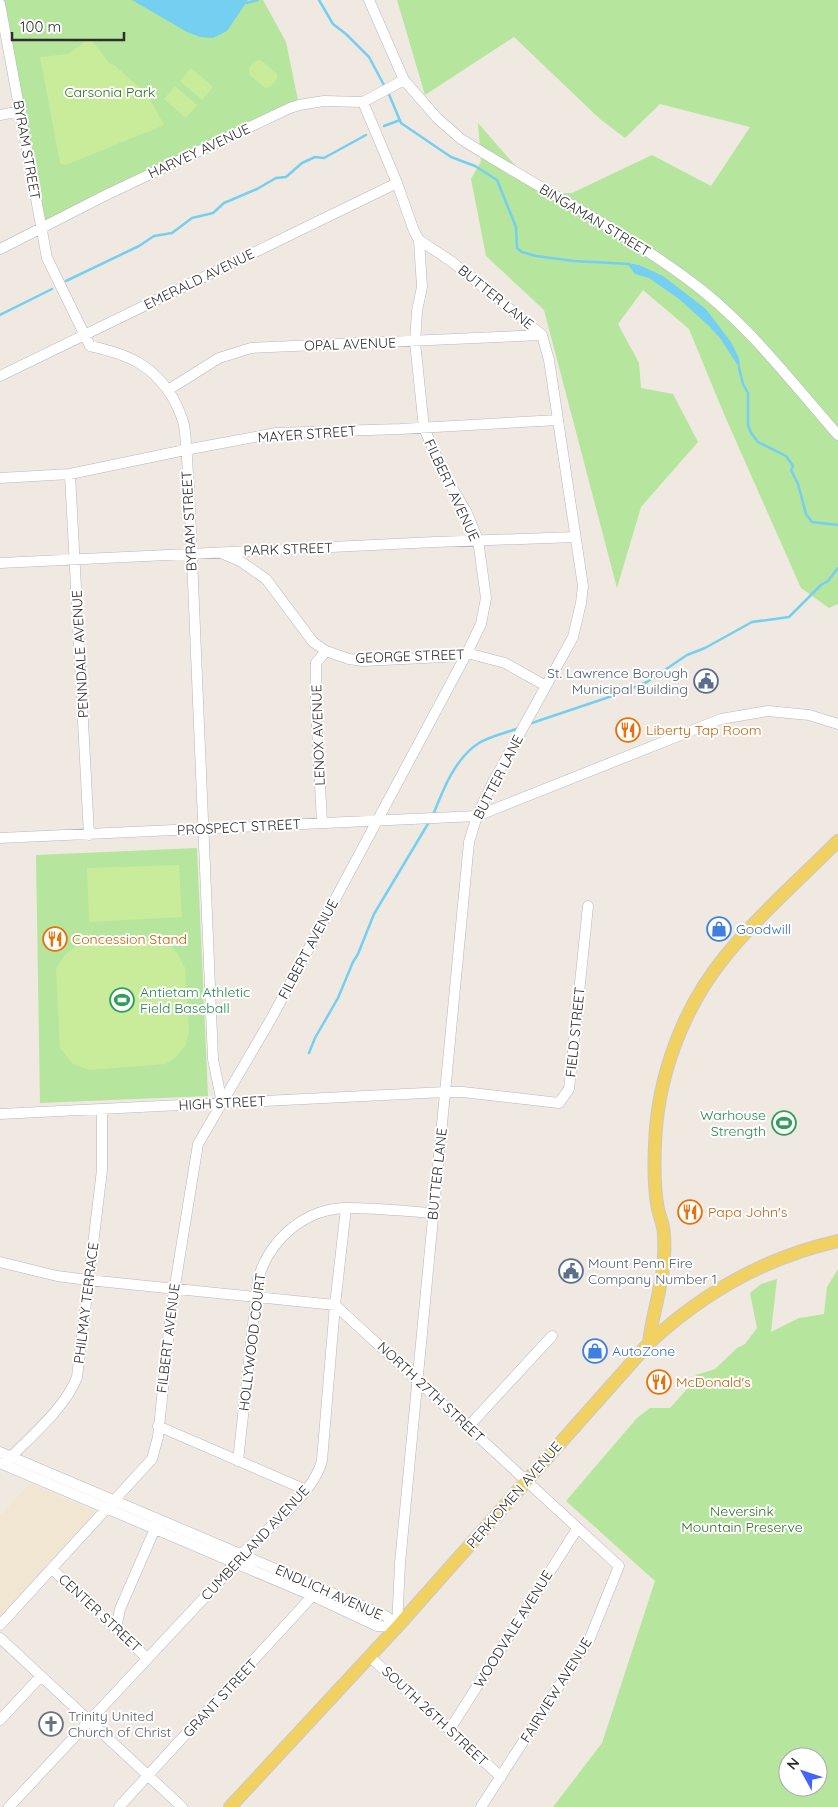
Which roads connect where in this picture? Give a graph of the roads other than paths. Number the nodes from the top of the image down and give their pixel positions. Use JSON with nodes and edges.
{"nodes":[{"id":1,"x":369,"y":0,"type":"edge"},
{"id":2,"x":0,"y":4,"type":"edge"},
{"id":3,"x":404,"y":80,"type":"junction"},
{"id":4,"x":363,"y":102,"type":"junction"},
{"id":5,"x":21,"y":111,"type":"junction"},
{"id":6,"x":0,"y":115,"type":"edge"},
{"id":7,"x":397,"y":183,"type":"junction"},
{"id":8,"x":41,"y":230,"type":"junction"},
{"id":9,"x":419,"y":240,"type":"junction"},
{"id":10,"x":0,"y":249,"type":"edge"},
{"id":11,"x":84,"y":334,"type":"junction"},
{"id":12,"x":542,"y":335,"type":"junction"},
{"id":13,"x":415,"y":342,"type":"junction"},
{"id":14,"x":0,"y":376,"type":"edge"},
{"id":15,"x":168,"y":390,"type":"junction"},
{"id":16,"x":558,"y":420,"type":"junction"},
{"id":17,"x":424,"y":428,"type":"junction"},
{"id":18,"x":838,"y":435,"type":"edge"},
{"id":19,"x":185,"y":450,"type":"junction"},
{"id":20,"x":70,"y":474,"type":"junction"},
{"id":21,"x":0,"y":478,"type":"edge"},
{"id":22,"x":576,"y":537,"type":"junction"},
{"id":23,"x":478,"y":540,"type":"junction"},
{"id":24,"x":219,"y":552,"type":"junction"},
{"id":25,"x":191,"y":554,"type":"junction"},
{"id":26,"x":75,"y":560,"type":"junction"},
{"id":27,"x":0,"y":563,"type":"edge"},
{"id":28,"x":326,"y":651,"type":"junction"},
{"id":29,"x":467,"y":653,"type":"junction"},
{"id":30,"x":546,"y":686,"type":"junction"},
{"id":31,"x":838,"y":724,"type":"edge"},
{"id":32,"x":477,"y":816,"type":"junction"},
{"id":33,"x":377,"y":821,"type":"junction"},
{"id":34,"x":322,"y":823,"type":"junction"},
{"id":35,"x":202,"y":829,"type":"junction"},
{"id":36,"x":89,"y":835,"type":"junction"},
{"id":37,"x":0,"y":838,"type":"edge"},
{"id":38,"x":838,"y":841,"type":"edge"},
{"id":39,"x":588,"y":906,"type":"dead end"},
{"id":40,"x":444,"y":1092,"type":"junction"},
{"id":41,"x":507,"y":1096,"type":"joint"},
{"id":42,"x":222,"y":1103,"type":"junction"},
{"id":43,"x":102,"y":1109,"type":"junction"},
{"id":44,"x":0,"y":1114,"type":"edge"},
{"id":45,"x":346,"y":1208,"type":"junction"},
{"id":46,"x":432,"y":1213,"type":"junction"},
{"id":47,"x":838,"y":1241,"type":"edge"},
{"id":48,"x":0,"y":1262,"type":"edge"},
{"id":49,"x":88,"y":1280,"type":"junction"},
{"id":50,"x":174,"y":1289,"type":"junction"},
{"id":51,"x":255,"y":1296,"type":"junction"},
{"id":52,"x":335,"y":1305,"type":"junction"},
{"id":53,"x":552,"y":1336,"type":"dead end"},
{"id":54,"x":650,"y":1343,"type":"junction"},
{"id":55,"x":418,"y":1380,"type":"junction"},
{"id":56,"x":158,"y":1426,"type":"junction"},
{"id":57,"x":468,"y":1427,"type":"junction"},
{"id":58,"x":0,"y":1452,"type":"edge"},
{"id":59,"x":238,"y":1461,"type":"junction"},
{"id":60,"x":4,"y":1463,"type":"edge"},
{"id":61,"x":525,"y":1481,"type":"junction"},
{"id":62,"x":306,"y":1490,"type":"junction"},
{"id":63,"x":116,"y":1500,"type":"junction"},
{"id":64,"x":107,"y":1509,"type":"junction"},
{"id":65,"x":159,"y":1519,"type":"junction"},
{"id":66,"x":577,"y":1528,"type":"junction"},
{"id":67,"x":155,"y":1530,"type":"junction"},
{"id":68,"x":242,"y":1554,"type":"junction"},
{"id":69,"x":234,"y":1563,"type":"junction"},
{"id":70,"x":619,"y":1566,"type":"joint"},
{"id":71,"x":52,"y":1569,"type":"junction"},
{"id":72,"x":320,"y":1588,"type":"junction"},
{"id":73,"x":313,"y":1596,"type":"junction"},
{"id":74,"x":0,"y":1625,"type":"edge"},
{"id":75,"x":397,"y":1627,"type":"junction"},
{"id":76,"x":116,"y":1628,"type":"junction"},
{"id":77,"x":0,"y":1638,"type":"edge"},
{"id":78,"x":369,"y":1656,"type":"junction"},
{"id":79,"x":148,"y":1658,"type":"junction"},
{"id":80,"x":41,"y":1676,"type":"junction"},
{"id":81,"x":0,"y":1720,"type":"edge"},
{"id":82,"x":89,"y":1720,"type":"junction"},
{"id":83,"x":450,"y":1729,"type":"junction"},
{"id":84,"x":148,"y":1776,"type":"junction"},
{"id":85,"x":501,"y":1777,"type":"junction"},
{"id":86,"x":8,"y":1807,"type":"edge"},
{"id":87,"x":119,"y":1807,"type":"edge"},
{"id":88,"x":182,"y":1807,"type":"edge"},
{"id":89,"x":230,"y":1807,"type":"edge"},
{"id":90,"x":481,"y":1807,"type":"edge"}],
"edges":[{"from":1,"to":3,"type":"street","name":"BINGAMAN STREET"},
{"from":2,"to":5,"type":"street","name":"BYRAM STREET"},
{"from":3,"to":4,"type":"street","name":"HARVEY AVENUE"},
{"from":3,"to":18,"type":"street","name":"BINGAMAN STREET"},
{"from":4,"to":7,"type":"street"},
{"from":4,"to":8,"type":"street","name":"HARVEY AVENUE"},
{"from":5,"to":6,"type":"street"},
{"from":5,"to":8,"type":"street","name":"BYRAM STREET"},
{"from":7,"to":9,"type":"street"},
{"from":7,"to":11,"type":"street","name":"EMERALD AVENUE"},
{"from":8,"to":10,"type":"street","name":"HARVEY AVENUE"},
{"from":8,"to":11,"type":"street","name":"BYRAM STREET"},
{"from":9,"to":12,"type":"street","name":"BUTTER LANE"},
{"from":9,"to":13,"type":"street","name":"FILBERT AVENUE"},
{"from":11,"to":14,"type":"street","name":"EMERALD AVENUE"},
{"from":11,"to":15,"type":"street","name":"BYRAM STREET"},
{"from":12,"to":13,"type":"street","name":"OPAL AVENUE"},
{"from":12,"to":16,"type":"street","name":"BUTTER LANE"},
{"from":13,"to":15,"type":"street","name":"OPAL AVENUE"},
{"from":13,"to":17,"type":"street","name":"FILBERT AVENUE"},
{"from":15,"to":19,"type":"street","name":"BYRAM STREET"},
{"from":16,"to":17,"type":"street","name":"MAYER STREET"},
{"from":16,"to":22,"type":"street","name":"BUTTER LANE"},
{"from":17,"to":19,"type":"street","name":"MAYER STREET"},
{"from":17,"to":23,"type":"street","name":"FILBERT AVENUE"},
{"from":19,"to":20,"type":"street","name":"MAYER STREET"},
{"from":19,"to":25,"type":"street","name":"BYRAM STREET"},
{"from":20,"to":21,"type":"street","name":"MAYER STREET"},
{"from":20,"to":26,"type":"street","name":"PENNDALE AVENUE"},
{"from":22,"to":23,"type":"street","name":"PARK STREET"},
{"from":22,"to":30,"type":"street","name":"BUTTER LANE"},
{"from":23,"to":24,"type":"street","name":"PARK STREET"},
{"from":23,"to":29,"type":"street","name":"FILBERT AVENUE"},
{"from":24,"to":25,"type":"street","name":"PARK STREET"},
{"from":24,"to":28,"type":"street","name":"GEORGE STREET"},
{"from":25,"to":26,"type":"street","name":"PARK STREET"},
{"from":25,"to":35,"type":"street","name":"BYRAM STREET"},
{"from":26,"to":27,"type":"street","name":"PARK STREET"},
{"from":26,"to":36,"type":"street","name":"PENNDALE AVENUE"},
{"from":28,"to":29,"type":"street","name":"GEORGE STREET"},
{"from":28,"to":34,"type":"street","name":"LENOX AVENUE"},
{"from":29,"to":30,"type":"street","name":"GEORGE STREET"},
{"from":29,"to":33,"type":"street","name":"FILBERT AVENUE"},
{"from":30,"to":32,"type":"street","name":"BUTTER LANE"},
{"from":31,"to":32,"type":"street","name":"PROSPECT STREET"},
{"from":32,"to":33,"type":"street","name":"PROSPECT STREET"},
{"from":32,"to":40,"type":"street","name":"BUTTER LANE"},
{"from":33,"to":34,"type":"street","name":"PROSPECT STREET"},
{"from":33,"to":42,"type":"street","name":"FILBERT AVENUE"},
{"from":34,"to":35,"type":"street","name":"PROSPECT STREET"},
{"from":35,"to":36,"type":"street","name":"PROSPECT STREET"},
{"from":35,"to":42,"type":"street","name":"BYRAM STREET"},
{"from":36,"to":37,"type":"street","name":"PROSPECT STREET"},
{"from":38,"to":54,"type":"main road"},
{"from":39,"to":41,"type":"street","name":"FIELD STREET"},
{"from":40,"to":41,"type":"street","name":"HIGH STREET"},
{"from":40,"to":42,"type":"street","name":"HIGH STREET"},
{"from":40,"to":46,"type":"street","name":"BUTTER LANE"},
{"from":42,"to":43,"type":"street","name":"HIGH STREET"},
{"from":42,"to":50,"type":"street","name":"FILBERT AVENUE"},
{"from":43,"to":44,"type":"street","name":"HIGH STREET"},
{"from":43,"to":49,"type":"street","name":"PHILMAY TERRACE"},
{"from":45,"to":46,"type":"street","name":"HOLLYWOOD COURT"},
{"from":45,"to":51,"type":"street","name":"HOLLYWOOD COURT"},
{"from":45,"to":52,"type":"street","name":"CUMBERLAND AVENUE"},
{"from":46,"to":55,"type":"street","name":"BUTTER LANE"},
{"from":47,"to":54,"type":"main road","name":"PERKIOMEN AVENUE"},
{"from":48,"to":49,"type":"street"},
{"from":49,"to":50,"type":"street"},
{"from":49,"to":60,"type":"street","name":"PHILMAY TERRACE"},
{"from":50,"to":51,"type":"street"},
{"from":50,"to":56,"type":"street","name":"FILBERT AVENUE"},
{"from":51,"to":52,"type":"street"},
{"from":51,"to":59,"type":"street","name":"HOLLYWOOD COURT"},
{"from":52,"to":55,"type":"street","name":"NORTH 27TH STREET"},
{"from":52,"to":62,"type":"street","name":"CUMBERLAND AVENUE"},
{"from":53,"to":57,"type":"street"},
{"from":54,"to":61,"type":"main road","name":"PERKIOMEN AVENUE"},
{"from":55,"to":57,"type":"street","name":"NORTH 27TH STREET"},
{"from":55,"to":75,"type":"street","name":"BUTTER LANE"},
{"from":56,"to":59,"type":"street"},
{"from":56,"to":63,"type":"street","name":"FILBERT AVENUE"},
{"from":57,"to":61,"type":"street","name":"NORTH 27TH STREET"},
{"from":58,"to":60,"type":"street","name":"ENDLICH AVENUE"},
{"from":59,"to":62,"type":"street"},
{"from":60,"to":63,"type":"street","name":"ENDLICH AVENUE"},
{"from":60,"to":64,"type":"street","name":"ENDLICH AVENUE"},
{"from":61,"to":66,"type":"street","name":"NORTH 27TH STREET"},
{"from":61,"to":75,"type":"main road","name":"PERKIOMEN AVENUE"},
{"from":62,"to":68,"type":"street","name":"CUMBERLAND AVENUE"},
{"from":63,"to":64,"type":"street","name":"FILBERT AVENUE"},
{"from":63,"to":65,"type":"street","name":"ENDLICH AVENUE"},
{"from":64,"to":67,"type":"street","name":"ENDLICH AVENUE"},
{"from":64,"to":71,"type":"street","name":"FILBERT AVENUE"},
{"from":65,"to":67,"type":"street"},
{"from":65,"to":68,"type":"street","name":"ENDLICH AVENUE"},
{"from":66,"to":70,"type":"street","name":"NORTH 27TH STREET"},
{"from":66,"to":83,"type":"street","name":"WOODVALE AVENUE"},
{"from":67,"to":69,"type":"street","name":"ENDLICH AVENUE"},
{"from":67,"to":76,"type":"street"},
{"from":68,"to":69,"type":"street","name":"CUMBERLAND AVENUE"},
{"from":68,"to":72,"type":"street","name":"ENDLICH AVENUE"},
{"from":69,"to":73,"type":"street","name":"ENDLICH AVENUE"},
{"from":69,"to":79,"type":"street","name":"CUMBERLAND AVENUE"},
{"from":70,"to":85,"type":"street","name":"FAIRVIEW AVENUE"},
{"from":71,"to":74,"type":"street","name":"FILBERT AVENUE"},
{"from":71,"to":76,"type":"street","name":"CENTER STREET"},
{"from":72,"to":73,"type":"street","name":"GRANT STREET"},
{"from":72,"to":75,"type":"street","name":"ENDLICH AVENUE"},
{"from":73,"to":75,"type":"street","name":"ENDLICH AVENUE"},
{"from":73,"to":84,"type":"street","name":"GRANT STREET"},
{"from":75,"to":78,"type":"main road","name":"PERKIOMEN AVENUE"},
{"from":76,"to":79,"type":"street","name":"CENTER STREET"},
{"from":77,"to":80,"type":"street"},
{"from":78,"to":83,"type":"street","name":"SOUTH 26TH STREET"},
{"from":78,"to":89,"type":"main road","name":"PERKIOMEN AVENUE"},
{"from":79,"to":82,"type":"street","name":"CUMBERLAND AVENUE"},
{"from":80,"to":81,"type":"street"},
{"from":80,"to":82,"type":"street"},
{"from":82,"to":84,"type":"street"},
{"from":82,"to":86,"type":"street","name":"CUMBERLAND AVENUE"},
{"from":83,"to":85,"type":"street","name":"SOUTH 26TH STREET"},
{"from":84,"to":87,"type":"street","name":"GRANT STREET"},
{"from":84,"to":88,"type":"street"},
{"from":85,"to":90,"type":"street","name":"FAIRVIEW AVENUE"}]}
